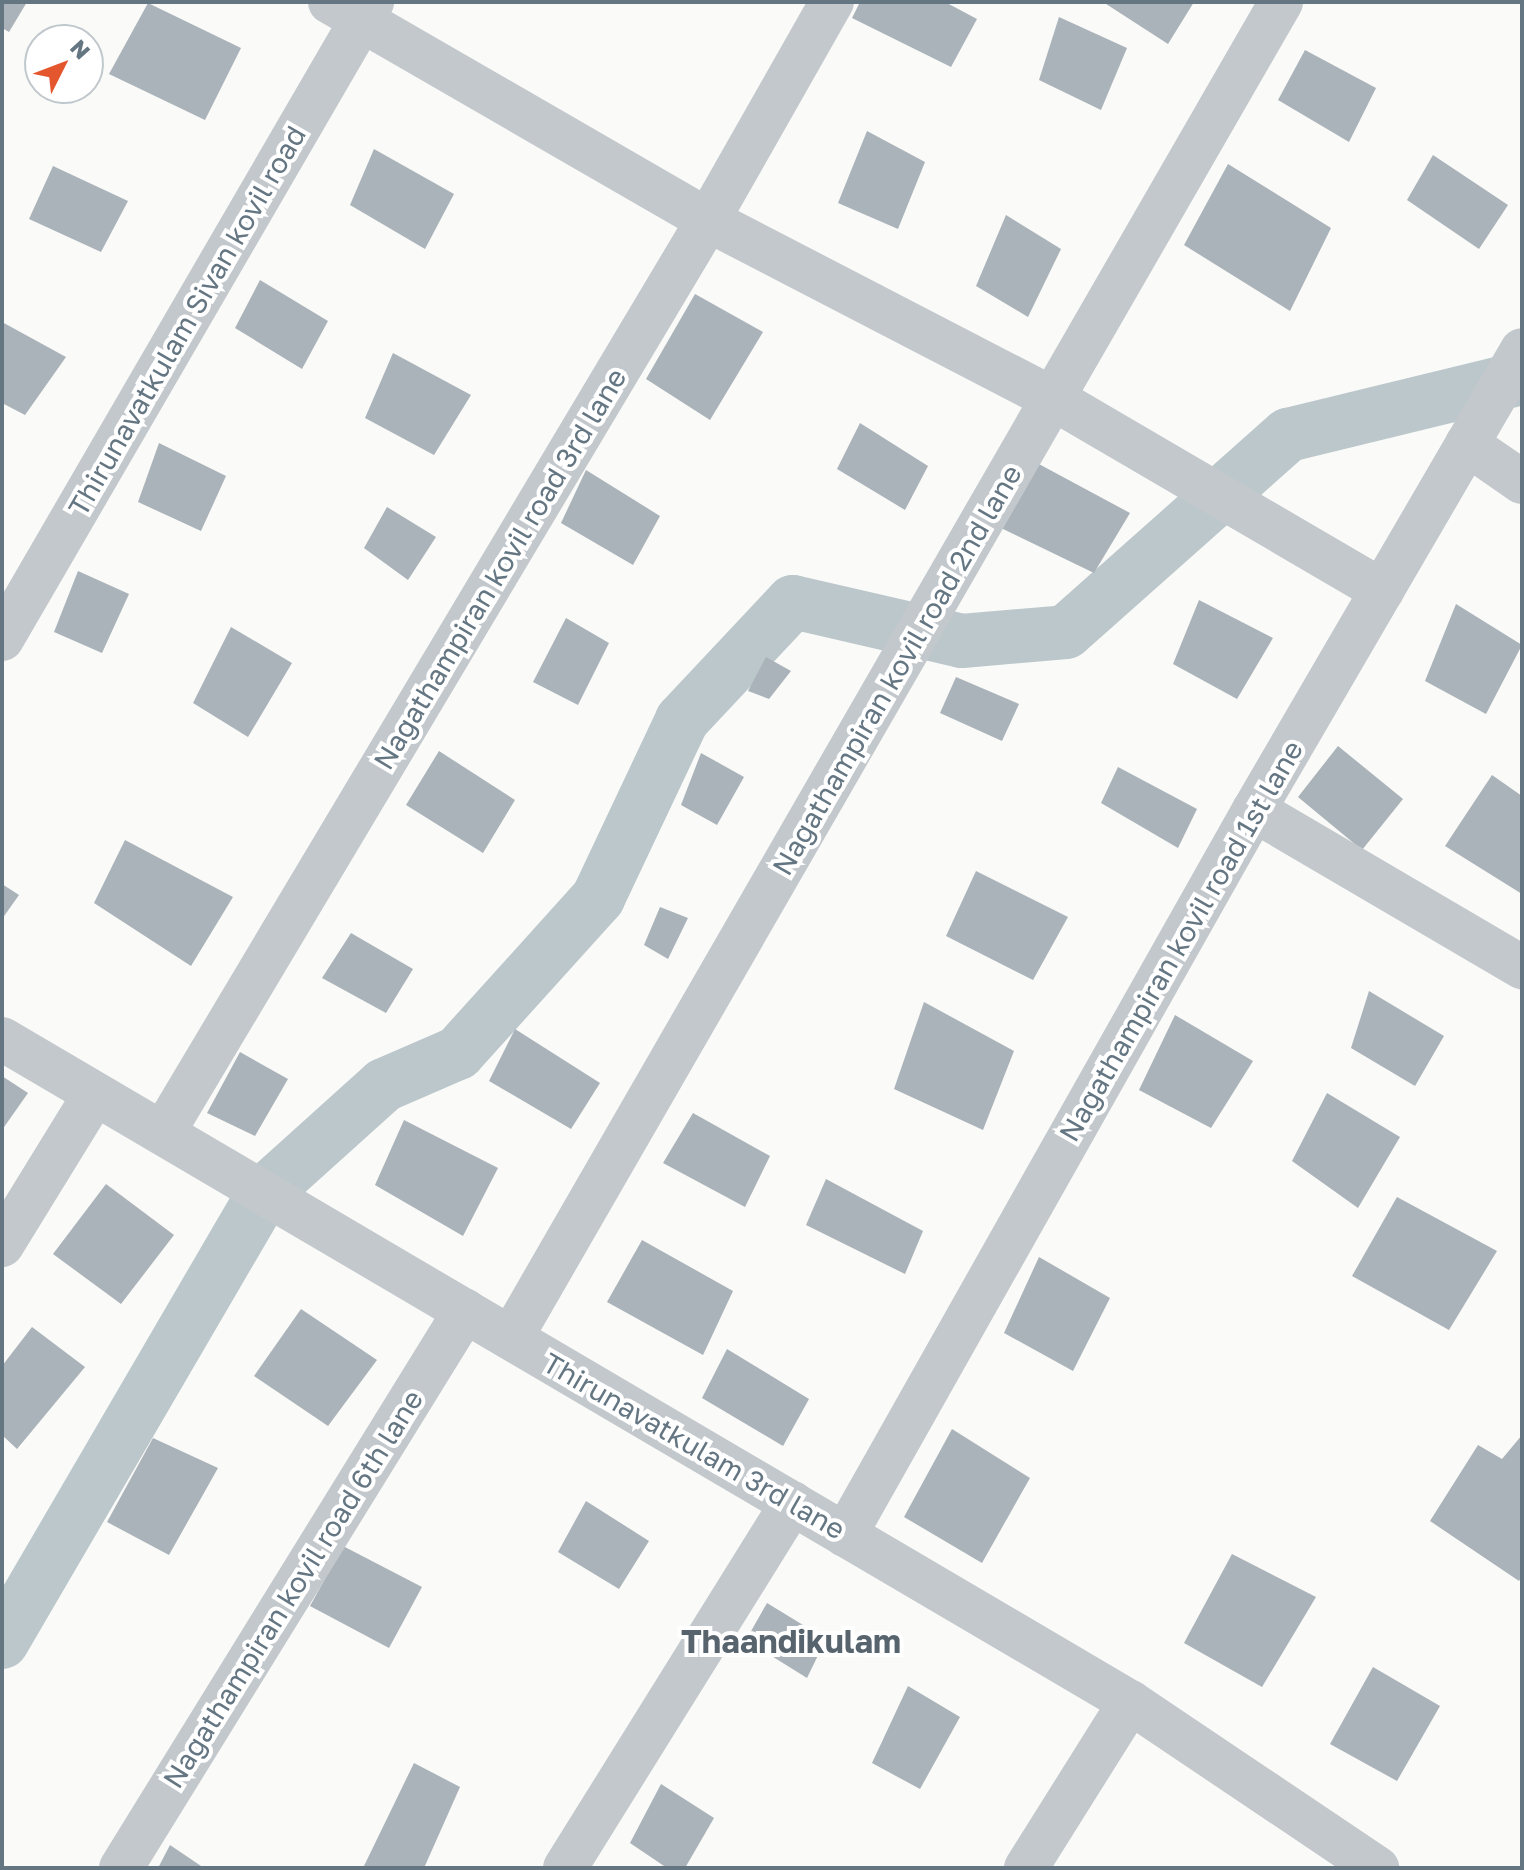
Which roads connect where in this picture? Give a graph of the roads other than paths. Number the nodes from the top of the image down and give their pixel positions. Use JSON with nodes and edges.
{"nodes":[{"id":1,"x":832,"y":2,"type":"edge"},
{"id":2,"x":1281,"y":2,"type":"edge"},
{"id":3,"x":354,"y":8,"type":"edge"},
{"id":4,"x":708,"y":220,"type":"junction"},
{"id":5,"x":1522,"y":350,"type":"edge"},
{"id":6,"x":1054,"y":399,"type":"junction"},
{"id":7,"x":1467,"y":444,"type":"junction"},
{"id":8,"x":1522,"y":482,"type":"edge"},
{"id":9,"x":1382,"y":591,"type":"junction"},
{"id":10,"x":2,"y":639,"type":"edge"},
{"id":11,"x":1254,"y":810,"type":"junction"},
{"id":12,"x":1522,"y":967,"type":"edge"},
{"id":13,"x":2,"y":1039,"type":"edge"},
{"id":14,"x":95,"y":1094,"type":"junction"},
{"id":15,"x":163,"y":1133,"type":"junction"},
{"id":16,"x":2,"y":1245,"type":"edge"},
{"id":17,"x":465,"y":1311,"type":"junction"},
{"id":18,"x":511,"y":1338,"type":"junction"},
{"id":19,"x":792,"y":1503,"type":"junction"},
{"id":20,"x":845,"y":1535,"type":"junction"},
{"id":21,"x":1130,"y":1702,"type":"junction"},
{"id":22,"x":121,"y":1868,"type":"edge"},
{"id":23,"x":565,"y":1868,"type":"edge"},
{"id":24,"x":1026,"y":1868,"type":"edge"},
{"id":25,"x":1377,"y":1868,"type":"edge"}],
"edges":[{"from":1,"to":4,"type":"street","name":"Nagathampiran kovil road 3rd lane"},
{"from":2,"to":6,"type":"street","name":"Nagathampiran kovil road 2nd lane"},
{"from":3,"to":4,"type":"street"},
{"from":3,"to":10,"type":"street","name":"Thirunavatkulam Sivan kovil road"},
{"from":4,"to":6,"type":"street"},
{"from":4,"to":15,"type":"street","name":"Nagathampiran kovil road 3rd lane"},
{"from":5,"to":7,"type":"street","name":"Nagathampiran kovil road 1st lane"},
{"from":6,"to":9,"type":"street"},
{"from":6,"to":18,"type":"street","name":"Nagathampiran kovil road 2nd lane"},
{"from":7,"to":8,"type":"street"},
{"from":7,"to":9,"type":"street","name":"Nagathampiran kovil road 1st lane"},
{"from":9,"to":11,"type":"street","name":"Nagathampiran kovil road 1st lane"},
{"from":11,"to":12,"type":"street"},
{"from":11,"to":20,"type":"street","name":"Nagathampiran kovil road 1st lane"},
{"from":13,"to":14,"type":"street","name":"Thirunavatkulam 3rd lane"},
{"from":14,"to":15,"type":"street","name":"Thirunavatkulam 3rd lane"},
{"from":14,"to":16,"type":"street"},
{"from":15,"to":17,"type":"street","name":"Thirunavatkulam 3rd lane"},
{"from":17,"to":18,"type":"street","name":"Thirunavatkulam 3rd lane"},
{"from":17,"to":22,"type":"street","name":"Nagathampiran kovil road 6th lane"},
{"from":18,"to":19,"type":"street","name":"Thirunavatkulam 3rd lane"},
{"from":19,"to":20,"type":"street","name":"Thirunavatkulam 3rd lane"},
{"from":19,"to":23,"type":"street"},
{"from":20,"to":21,"type":"street","name":"Thirunavatkulam 3rd lane"},
{"from":21,"to":24,"type":"street"},
{"from":21,"to":25,"type":"street","name":"Thirunavatkulam 3rd lane"}]}
